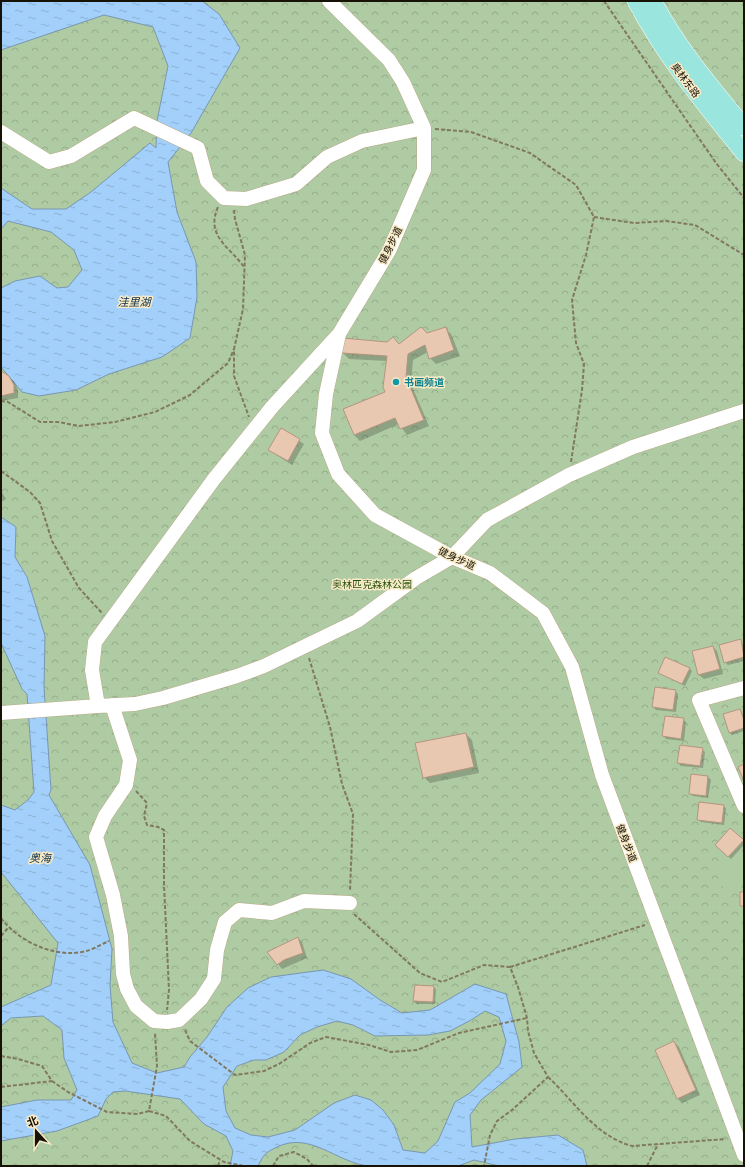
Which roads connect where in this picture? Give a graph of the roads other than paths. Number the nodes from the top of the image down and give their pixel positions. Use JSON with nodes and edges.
{"nodes":[{"id":1,"x":329,"y":1,"type":"edge"},
{"id":2,"x":630,"y":1,"type":"edge"},
{"id":3,"x":636,"y":1,"type":"edge"},
{"id":4,"x":653,"y":1,"type":"edge"},
{"id":5,"x":655,"y":14,"type":"edge"},
{"id":6,"x":744,"y":127,"type":"edge"},
{"id":7,"x":424,"y":128,"type":"junction"},
{"id":8,"x":1,"y":132,"type":"edge"},
{"id":9,"x":744,"y":153,"type":"edge"},
{"id":10,"x":339,"y":334,"type":"junction"},
{"id":11,"x":744,"y":411,"type":"edge"},
{"id":12,"x":452,"y":557,"type":"junction"},
{"id":13,"x":744,"y":688,"type":"edge"},
{"id":14,"x":112,"y":705,"type":"junction"},
{"id":15,"x":98,"y":706,"type":"junction"},
{"id":16,"x":1,"y":713,"type":"edge"},
{"id":17,"x":744,"y":806,"type":"edge"},
{"id":18,"x":350,"y":903,"type":"road end"},
{"id":19,"x":740,"y":1135,"type":"edge"},
{"id":20,"x":744,"y":1155,"type":"edge"}],
"edges":[{"from":1,"to":7,"type":"street","name":"健身步道"},
{"from":2,"to":5,"type":"main road"},
{"from":3,"to":5,"type":"main road","name":"奥林东路"},
{"from":4,"to":5,"type":"main road","name":"奥林东路"},
{"from":5,"to":6,"type":"main road","name":"奥林东路"},
{"from":5,"to":9,"type":"main road","name":"奥林东路"},
{"from":7,"to":8,"type":"street"},
{"from":7,"to":10,"type":"street","name":"健身步道"},
{"from":10,"to":12,"type":"street","name":"健身步道"},
{"from":10,"to":15,"type":"street"},
{"from":11,"to":12,"type":"street"},
{"from":12,"to":14,"type":"street"},
{"from":12,"to":19,"type":"street","name":"健身步道"},
{"from":13,"to":17,"type":"street"},
{"from":14,"to":15,"type":"street"},
{"from":14,"to":18,"type":"street"},
{"from":15,"to":16,"type":"street"},
{"from":19,"to":20,"type":"street","name":"健身步道"}]}
